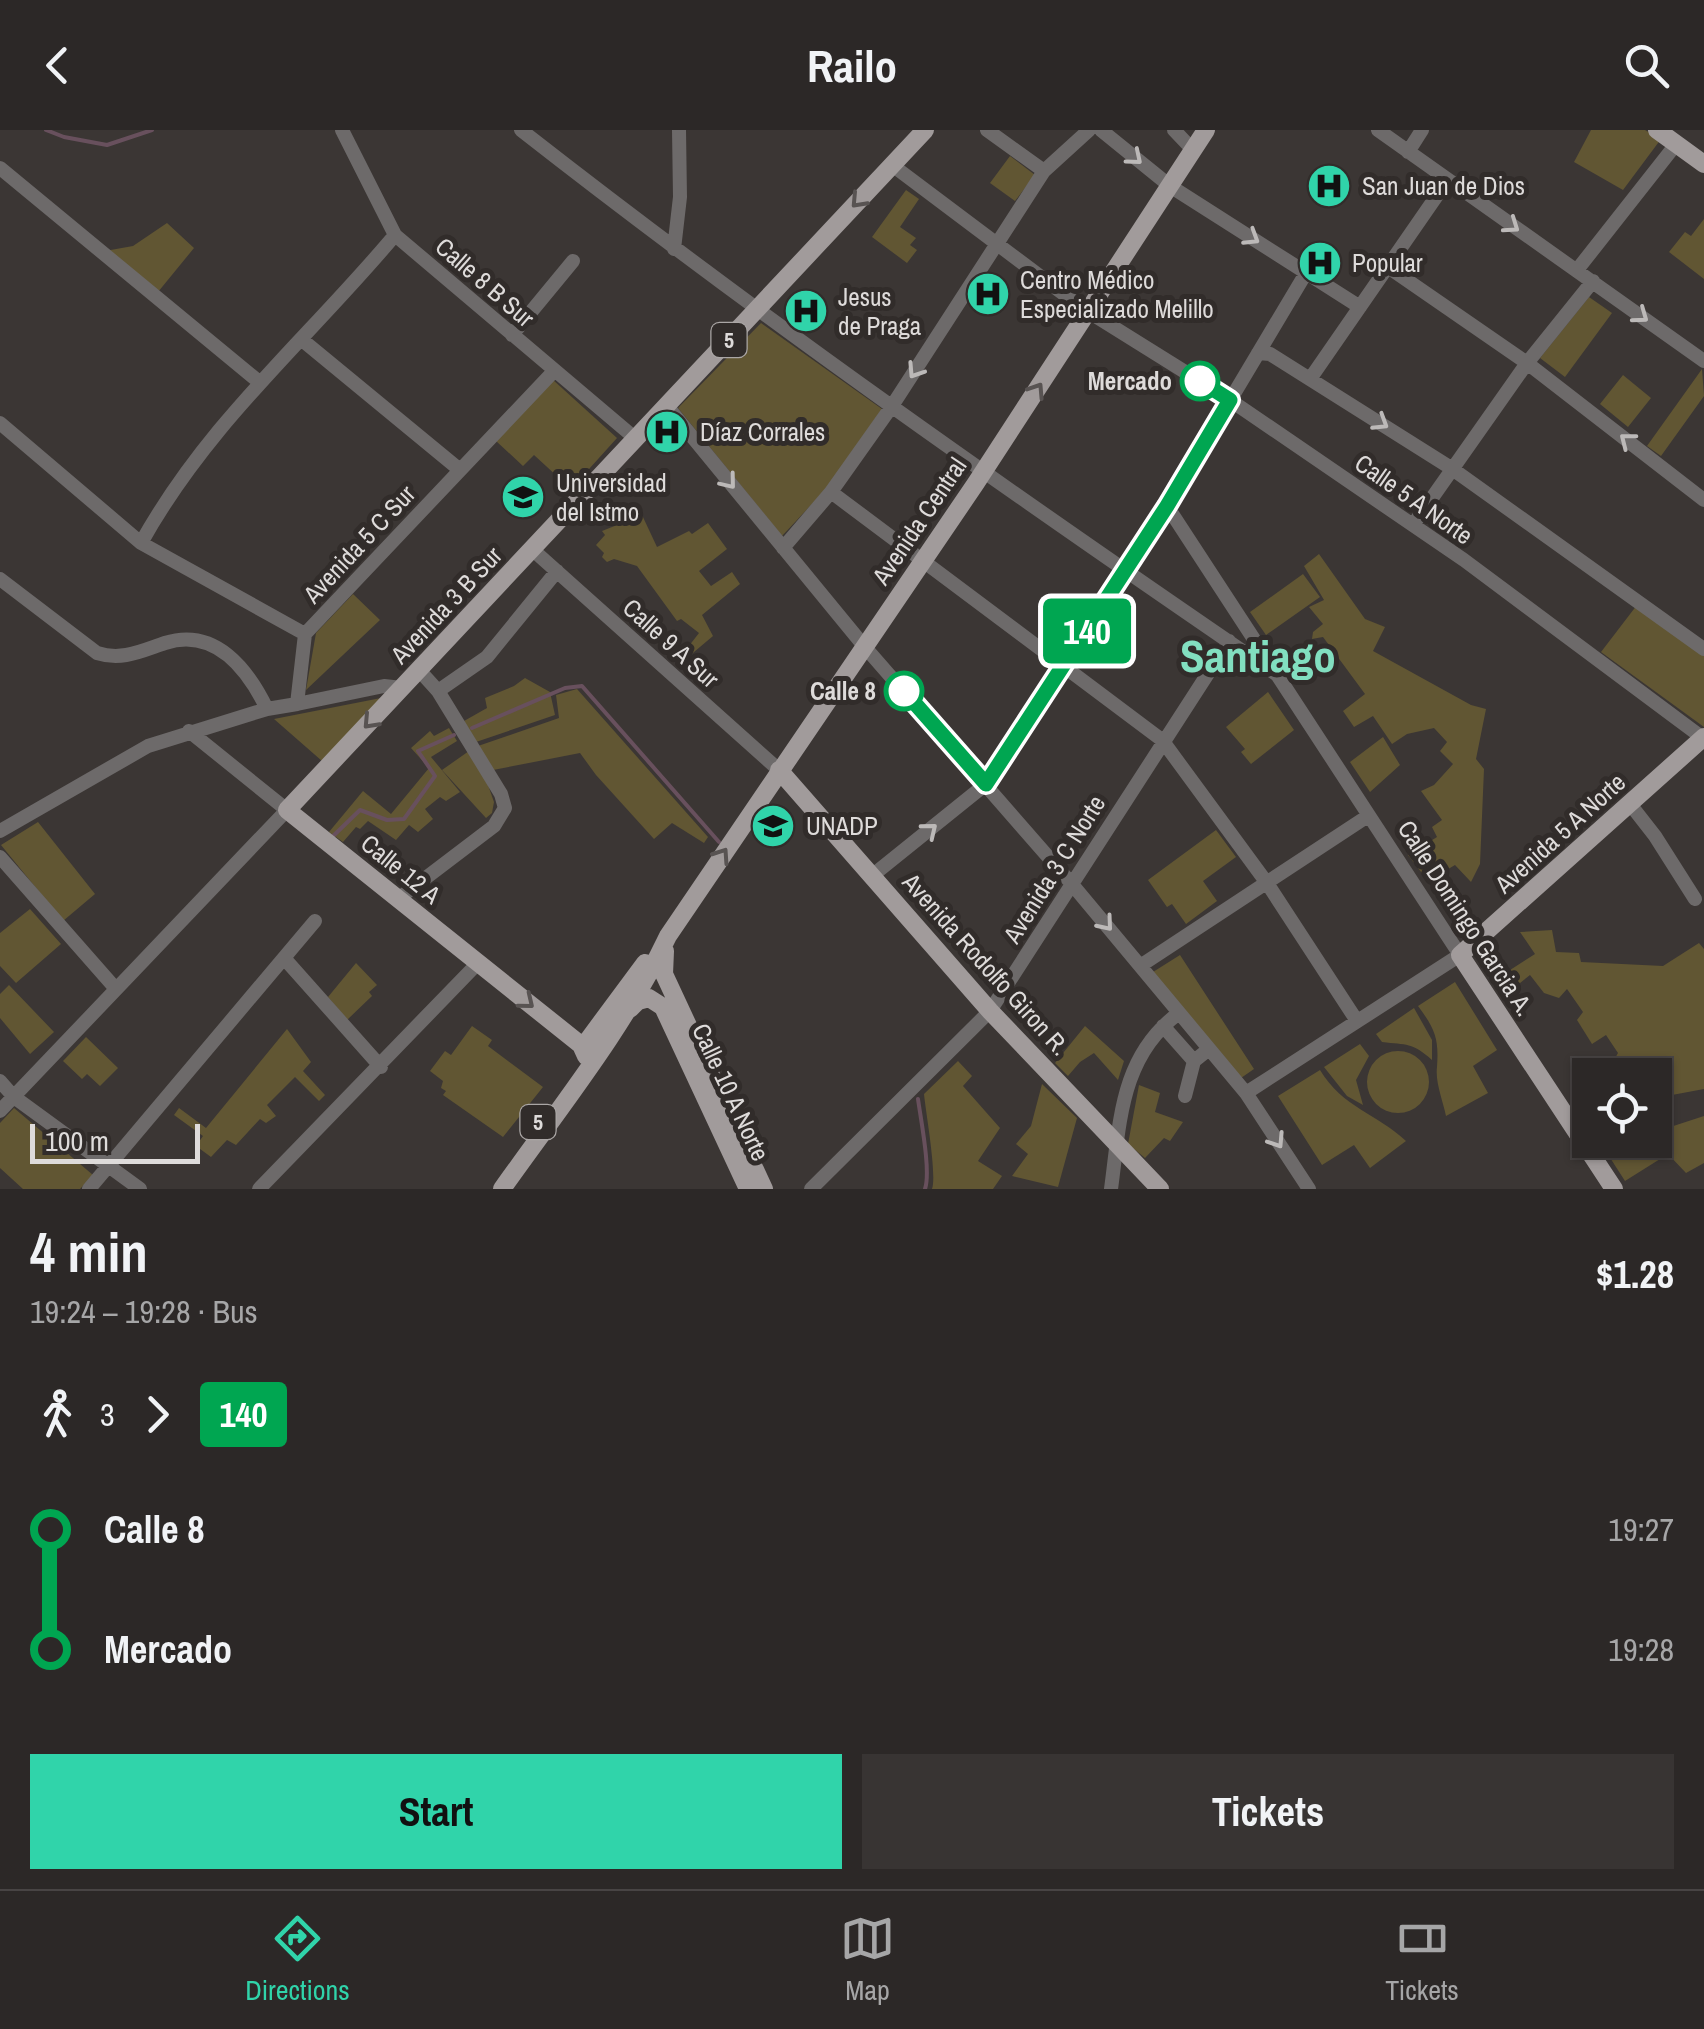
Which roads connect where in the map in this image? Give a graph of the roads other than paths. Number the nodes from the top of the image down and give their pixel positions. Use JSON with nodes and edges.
{"nodes":[{"id":1,"x":342,"y":130,"type":"edge"},
{"id":2,"x":521,"y":130,"type":"edge"},
{"id":3,"x":680,"y":130,"type":"edge"},
{"id":4,"x":925,"y":130,"type":"edge"},
{"id":5,"x":987,"y":130,"type":"edge"},
{"id":6,"x":1089,"y":130,"type":"edge"},
{"id":7,"x":1101,"y":130,"type":"edge"},
{"id":8,"x":1174,"y":130,"type":"edge"},
{"id":9,"x":1206,"y":130,"type":"edge"},
{"id":10,"x":1378,"y":130,"type":"edge"},
{"id":11,"x":1422,"y":130,"type":"edge"},
{"id":12,"x":1657,"y":130,"type":"edge"},
{"id":13,"x":1683,"y":136,"type":"edge"},
{"id":14,"x":1193,"y":150,"type":"junction"},
{"id":15,"x":1408,"y":152,"type":"junction"},
{"id":16,"x":1704,"y":164,"type":"edge"},
{"id":17,"x":892,"y":165,"type":"junction"},
{"id":18,"x":0,"y":168,"type":"edge"},
{"id":19,"x":1044,"y":171,"type":"junction"},
{"id":20,"x":1448,"y":181,"type":"junction"},
{"id":21,"x":1170,"y":186,"type":"junction"},
{"id":22,"x":395,"y":235,"type":"junction"},
{"id":23,"x":997,"y":244,"type":"junction"},
{"id":24,"x":674,"y":250,"type":"junction"},
{"id":25,"x":573,"y":261,"type":"dead end"},
{"id":26,"x":1388,"y":267,"type":"junction"},
{"id":27,"x":1577,"y":270,"type":"junction"},
{"id":28,"x":1306,"y":272,"type":"junction"},
{"id":29,"x":1592,"y":281,"type":"junction"},
{"id":30,"x":1360,"y":307,"type":"junction"},
{"id":31,"x":758,"y":308,"type":"junction"},
{"id":32,"x":1088,"y":312,"type":"junction"},
{"id":33,"x":512,"y":335,"type":"junction"},
{"id":34,"x":301,"y":340,"type":"junction"},
{"id":35,"x":1258,"y":354,"type":"junction"},
{"id":36,"x":1704,"y":361,"type":"edge"},
{"id":37,"x":1527,"y":363,"type":"junction"},
{"id":38,"x":554,"y":371,"type":"junction"},
{"id":39,"x":1310,"y":379,"type":"junction"},
{"id":40,"x":258,"y":381,"type":"junction"},
{"id":41,"x":1230,"y":400,"type":"junction"},
{"id":42,"x":667,"y":406,"type":"junction"},
{"id":43,"x":892,"y":406,"type":"junction"},
{"id":44,"x":0,"y":423,"type":"edge"},
{"id":45,"x":636,"y":439,"type":"junction"},
{"id":46,"x":1451,"y":468,"type":"junction"},
{"id":47,"x":460,"y":470,"type":"junction"},
{"id":48,"x":983,"y":472,"type":"junction"},
{"id":49,"x":831,"y":492,"type":"junction"},
{"id":50,"x":1704,"y":500,"type":"edge"},
{"id":51,"x":1167,"y":506,"type":"junction"},
{"id":52,"x":1413,"y":524,"type":"junction"},
{"id":53,"x":141,"y":543,"type":"junction"},
{"id":54,"x":783,"y":548,"type":"junction"},
{"id":55,"x":533,"y":550,"type":"junction"},
{"id":56,"x":922,"y":561,"type":"junction"},
{"id":57,"x":1126,"y":570,"type":"junction"},
{"id":58,"x":557,"y":571,"type":"junction"},
{"id":59,"x":0,"y":579,"type":"edge"},
{"id":60,"x":304,"y":634,"type":"junction"},
{"id":61,"x":1228,"y":642,"type":"junction"},
{"id":62,"x":864,"y":646,"type":"junction"},
{"id":63,"x":1704,"y":649,"type":"edge"},
{"id":64,"x":1066,"y":665,"type":"junction"},
{"id":65,"x":419,"y":670,"type":"junction"},
{"id":66,"x":1276,"y":674,"type":"junction"},
{"id":67,"x":402,"y":688,"type":"junction"},
{"id":68,"x":438,"y":690,"type":"junction"},
{"id":69,"x":297,"y":704,"type":"junction"},
{"id":70,"x":267,"y":709,"type":"junction"},
{"id":71,"x":190,"y":732,"type":"junction"},
{"id":72,"x":1704,"y":738,"type":"edge"},
{"id":73,"x":1162,"y":740,"type":"junction"},
{"id":74,"x":779,"y":770,"type":"junction"},
{"id":75,"x":986,"y":784,"type":"junction"},
{"id":76,"x":304,"y":792,"type":"junction"},
{"id":77,"x":1630,"y":804,"type":"junction"},
{"id":78,"x":287,"y":810,"type":"junction"},
{"id":79,"x":1368,"y":816,"type":"junction"},
{"id":80,"x":304,"y":824,"type":"junction"},
{"id":81,"x":0,"y":831,"type":"edge"},
{"id":82,"x":0,"y":857,"type":"edge"},
{"id":83,"x":874,"y":875,"type":"junction"},
{"id":84,"x":1267,"y":882,"type":"junction"},
{"id":85,"x":1072,"y":883,"type":"junction"},
{"id":86,"x":398,"y":899,"type":"junction"},
{"id":87,"x":1695,"y":899,"type":"dead end"},
{"id":88,"x":315,"y":920,"type":"dead end"},
{"id":89,"x":668,"y":936,"type":"junction"},
{"id":90,"x":1460,"y":955,"type":"junction"},
{"id":91,"x":284,"y":958,"type":"junction"},
{"id":92,"x":478,"y":963,"type":"junction"},
{"id":93,"x":1140,"y":966,"type":"junction"},
{"id":94,"x":648,"y":979,"type":"junction"},
{"id":95,"x":116,"y":989,"type":"junction"},
{"id":96,"x":673,"y":991,"type":"junction"},
{"id":97,"x":990,"y":1011,"type":"junction"},
{"id":98,"x":1179,"y":1013,"type":"junction"},
{"id":99,"x":623,"y":1017,"type":"junction"},
{"id":100,"x":1357,"y":1021,"type":"junction"},
{"id":101,"x":1163,"y":1026,"type":"junction"},
{"id":102,"x":1209,"y":1049,"type":"junction"},
{"id":103,"x":584,"y":1050,"type":"junction"},
{"id":104,"x":1194,"y":1061,"type":"junction"},
{"id":105,"x":381,"y":1066,"type":"junction"},
{"id":106,"x":0,"y":1082,"type":"edge"},
{"id":107,"x":1246,"y":1093,"type":"junction"},
{"id":108,"x":14,"y":1096,"type":"junction"},
{"id":109,"x":1185,"y":1096,"type":"dead end"},
{"id":110,"x":0,"y":1111,"type":"edge"},
{"id":111,"x":725,"y":1122,"type":"junction"},
{"id":112,"x":1117,"y":1144,"type":"junction"},
{"id":113,"x":108,"y":1168,"type":"junction"},
{"id":114,"x":89,"y":1189,"type":"edge"},
{"id":115,"x":140,"y":1189,"type":"edge"},
{"id":116,"x":259,"y":1189,"type":"edge"},
{"id":117,"x":490,"y":1189,"type":"edge"},
{"id":118,"x":502,"y":1189,"type":"edge"},
{"id":119,"x":748,"y":1189,"type":"edge"},
{"id":120,"x":764,"y":1189,"type":"edge"},
{"id":121,"x":811,"y":1189,"type":"edge"},
{"id":122,"x":1111,"y":1189,"type":"edge"},
{"id":123,"x":1160,"y":1189,"type":"edge"},
{"id":124,"x":1309,"y":1189,"type":"edge"},
{"id":125,"x":1614,"y":1189,"type":"edge"}],
"edges":[{"from":1,"to":22,"type":"street","name":"Calle 8 B Sur"},
{"from":2,"to":24,"type":"street","name":"Calle Domingo Garcia A."},
{"from":3,"to":24,"type":"street"},
{"from":4,"to":17,"type":"main road","name":"Avenida 3 B Sur","number":"5"},
{"from":5,"to":19,"type":"street"},
{"from":6,"to":19,"type":"street"},
{"from":7,"to":21,"type":"street","one_way":true},
{"from":8,"to":14,"type":"street"},
{"from":9,"to":14,"type":"main road","name":"Avenida Central","number":"5"},
{"from":10,"to":15,"type":"street"},
{"from":11,"to":15,"type":"street"},
{"from":12,"to":13,"type":"main road"},
{"from":13,"to":16,"type":"main road"},
{"from":13,"to":27,"type":"street"},
{"from":14,"to":21,"type":"main road","name":"Avenida Central","number":"5"},
{"from":15,"to":20,"type":"street"},
{"from":17,"to":23,"type":"street","name":"Calle 5 A Norte"},
{"from":17,"to":31,"type":"main road","name":"Avenida 3 B Sur","number":"5","one_way":true},
{"from":18,"to":40,"type":"street"},
{"from":19,"to":23,"type":"street"},
{"from":20,"to":26,"type":"street"},
{"from":20,"to":27,"type":"street","one_way":true},
{"from":21,"to":28,"type":"street","one_way":true},
{"from":21,"to":32,"type":"main road","name":"Avenida Central","number":"5"},
{"from":22,"to":33,"type":"street","name":"Calle 8 B Sur"},
{"from":22,"to":34,"type":"street"},
{"from":23,"to":32,"type":"street","name":"Calle 5 A Norte"},
{"from":23,"to":43,"type":"street","one_way":true},
{"from":24,"to":31,"type":"street","name":"Calle Domingo Garcia A."},
{"from":25,"to":33,"type":"street"},
{"from":26,"to":30,"type":"street"},
{"from":26,"to":37,"type":"street"},
{"from":27,"to":29,"type":"street"},
{"from":28,"to":30,"type":"street"},
{"from":28,"to":35,"type":"street"},
{"from":29,"to":36,"type":"street","one_way":true},
{"from":29,"to":37,"type":"street"},
{"from":30,"to":39,"type":"street"},
{"from":31,"to":42,"type":"main road","name":"Avenida 3 B Sur","number":"5"},
{"from":31,"to":43,"type":"street","name":"Calle Domingo Garcia A."},
{"from":32,"to":41,"type":"street","name":"Calle 5 A Norte"},
{"from":48,"to":32,"type":"main road","name":"Avenida Central","number":"5","one_way":true},
{"from":33,"to":38,"type":"street","name":"Calle 8 B Sur"},
{"from":34,"to":40,"type":"street"},
{"from":34,"to":47,"type":"street"},
{"from":35,"to":39,"type":"street"},
{"from":35,"to":41,"type":"street"},
{"from":37,"to":46,"type":"street"},
{"from":50,"to":37,"type":"street","one_way":true},
{"from":38,"to":45,"type":"street","name":"Calle 8 B Sur"},
{"from":38,"to":47,"type":"street","name":"Avenida 5 C Sur"},
{"from":39,"to":46,"type":"street","one_way":true},
{"from":40,"to":53,"type":"street"},
{"from":41,"to":51,"type":"street"},
{"from":41,"to":52,"type":"street","name":"Calle 5 A Norte"},
{"from":42,"to":45,"type":"main road","name":"Avenida 3 B Sur","number":"5"},
{"from":42,"to":54,"type":"street","one_way":true},
{"from":43,"to":48,"type":"street","name":"Calle Domingo Garcia A."},
{"from":43,"to":49,"type":"street"},
{"from":44,"to":53,"type":"street"},
{"from":45,"to":55,"type":"main road","name":"Avenida 3 B Sur","number":"5"},
{"from":46,"to":52,"type":"street"},
{"from":46,"to":63,"type":"street"},
{"from":47,"to":60,"type":"street","name":"Avenida 5 C Sur"},
{"from":48,"to":56,"type":"main road","name":"Avenida Central","number":"5"},
{"from":48,"to":57,"type":"street","name":"Calle Domingo Garcia A."},
{"from":49,"to":54,"type":"street"},
{"from":49,"to":56,"type":"street"},
{"from":51,"to":57,"type":"street"},
{"from":51,"to":66,"type":"street","name":"Calle Domingo Garcia A."},
{"from":52,"to":72,"type":"street","name":"Calle 5 A Norte"},
{"from":53,"to":60,"type":"street"},
{"from":54,"to":62,"type":"street"},
{"from":55,"to":58,"type":"street","name":"Calle 9 A Sur"},
{"from":55,"to":65,"type":"main road","name":"Avenida 3 B Sur","number":"5"},
{"from":56,"to":62,"type":"main road","name":"Avenida Central","number":"5"},
{"from":56,"to":64,"type":"street"},
{"from":57,"to":61,"type":"street","name":"Calle Domingo Garcia A."},
{"from":57,"to":64,"type":"street"},
{"from":58,"to":68,"type":"street"},
{"from":58,"to":74,"type":"street","name":"Calle 9 A Sur"},
{"from":59,"to":70,"type":"street"},
{"from":60,"to":69,"type":"street","name":"Avenida 5 C Sur"},
{"from":61,"to":66,"type":"street","name":"Calle Domingo Garcia A."},
{"from":61,"to":73,"type":"street","name":"Avenida 3 C Norte"},
{"from":62,"to":74,"type":"main road","name":"Avenida Central","number":"5"},
{"from":62,"to":75,"type":"street"},
{"from":64,"to":73,"type":"street"},
{"from":64,"to":75,"type":"street"},
{"from":65,"to":67,"type":"main road","name":"Avenida 3 B Sur","number":"5"},
{"from":65,"to":68,"type":"street"},
{"from":66,"to":79,"type":"street","name":"Calle Domingo Garcia A."},
{"from":67,"to":69,"type":"street"},
{"from":67,"to":76,"type":"main road","name":"Avenida 3 B Sur","number":"5","one_way":true},
{"from":68,"to":86,"type":"street"},
{"from":69,"to":70,"type":"street"},
{"from":70,"to":71,"type":"street"},
{"from":71,"to":78,"type":"street","name":"Calle 12 A"},
{"from":71,"to":81,"type":"street"},
{"from":72,"to":77,"type":"main road","name":"Avenida 5 A Norte"},
{"from":73,"to":84,"type":"street"},
{"from":73,"to":85,"type":"street","name":"Avenida 3 C Norte"},
{"from":74,"to":83,"type":"main road","name":"Avenida Rodolfo Giron R."},
{"from":89,"to":74,"type":"main road","name":"Avenida Central","number":"5","one_way":true},
{"from":83,"to":75,"type":"street","one_way":true},
{"from":75,"to":85,"type":"street"},
{"from":76,"to":78,"type":"main road","name":"Avenida 3 B Sur","number":"5"},
{"from":76,"to":80,"type":"main road"},
{"from":77,"to":87,"type":"street"},
{"from":77,"to":90,"type":"main road","name":"Avenida 5 A Norte"},
{"from":78,"to":80,"type":"main road","name":"Calle 12 A"},
{"from":78,"to":95,"type":"street","name":"Avenida 3 B Sur"},
{"from":79,"to":84,"type":"street"},
{"from":79,"to":90,"type":"street","name":"Calle Domingo Garcia A."},
{"from":80,"to":86,"type":"main road","name":"Calle 12 A"},
{"from":82,"to":95,"type":"street"},
{"from":83,"to":97,"type":"main road","name":"Avenida Rodolfo Giron R."},
{"from":84,"to":93,"type":"street"},
{"from":84,"to":100,"type":"street"},
{"from":85,"to":93,"type":"street","one_way":true},
{"from":85,"to":97,"type":"street","name":"Avenida 3 C Norte"},
{"from":86,"to":92,"type":"main road","name":"Calle 12 A"},
{"from":88,"to":91,"type":"street"},
{"from":89,"to":94,"type":"main road","number":"5"},
{"from":89,"to":96,"type":"main road","name":"Calle 10 A Norte"},
{"from":89,"to":103,"type":"main road"},
{"from":90,"to":100,"type":"street","name":"Avenida 5 A Norte"},
{"from":90,"to":125,"type":"main road","name":"Calle Domingo Garcia A."},
{"from":91,"to":105,"type":"street"},
{"from":91,"to":113,"type":"street"},
{"from":92,"to":103,"type":"main road","name":"Calle 12 A","one_way":true},
{"from":92,"to":105,"type":"street"},
{"from":93,"to":98,"type":"street"},
{"from":94,"to":96,"type":"main road"},
{"from":94,"to":99,"type":"main road","number":"5"},
{"from":94,"to":103,"type":"main road","number":"5"},
{"from":95,"to":108,"type":"street","name":"Avenida 3 B Sur"},
{"from":96,"to":111,"type":"main road","name":"Calle 10 A Norte"},
{"from":97,"to":112,"type":"main road","name":"Avenida Rodolfo Giron R."},
{"from":97,"to":121,"type":"street","name":"Avenida 3 C Norte"},
{"from":98,"to":101,"type":"street"},
{"from":98,"to":102,"type":"street"},
{"from":99,"to":111,"type":"main road","name":"Calle 10 A Norte"},
{"from":99,"to":118,"type":"main road","number":"5"},
{"from":100,"to":107,"type":"street","name":"Avenida 5 A Norte"},
{"from":101,"to":104,"type":"street"},
{"from":101,"to":112,"type":"street"},
{"from":102,"to":104,"type":"street"},
{"from":102,"to":107,"type":"street"},
{"from":103,"to":117,"type":"main road","number":"5"},
{"from":104,"to":109,"type":"street"},
{"from":105,"to":116,"type":"street"},
{"from":106,"to":108,"type":"street"},
{"from":107,"to":124,"type":"street","one_way":true},
{"from":108,"to":110,"type":"street","name":"Avenida 3 B Sur"},
{"from":108,"to":113,"type":"street"},
{"from":111,"to":119,"type":"main road","name":"Calle 10 A Norte"},
{"from":111,"to":120,"type":"main road","name":"Calle 10 A Norte"},
{"from":112,"to":122,"type":"street"},
{"from":112,"to":123,"type":"main road","name":"Avenida Rodolfo Giron R."},
{"from":113,"to":114,"type":"street"},
{"from":113,"to":115,"type":"street"}]}
